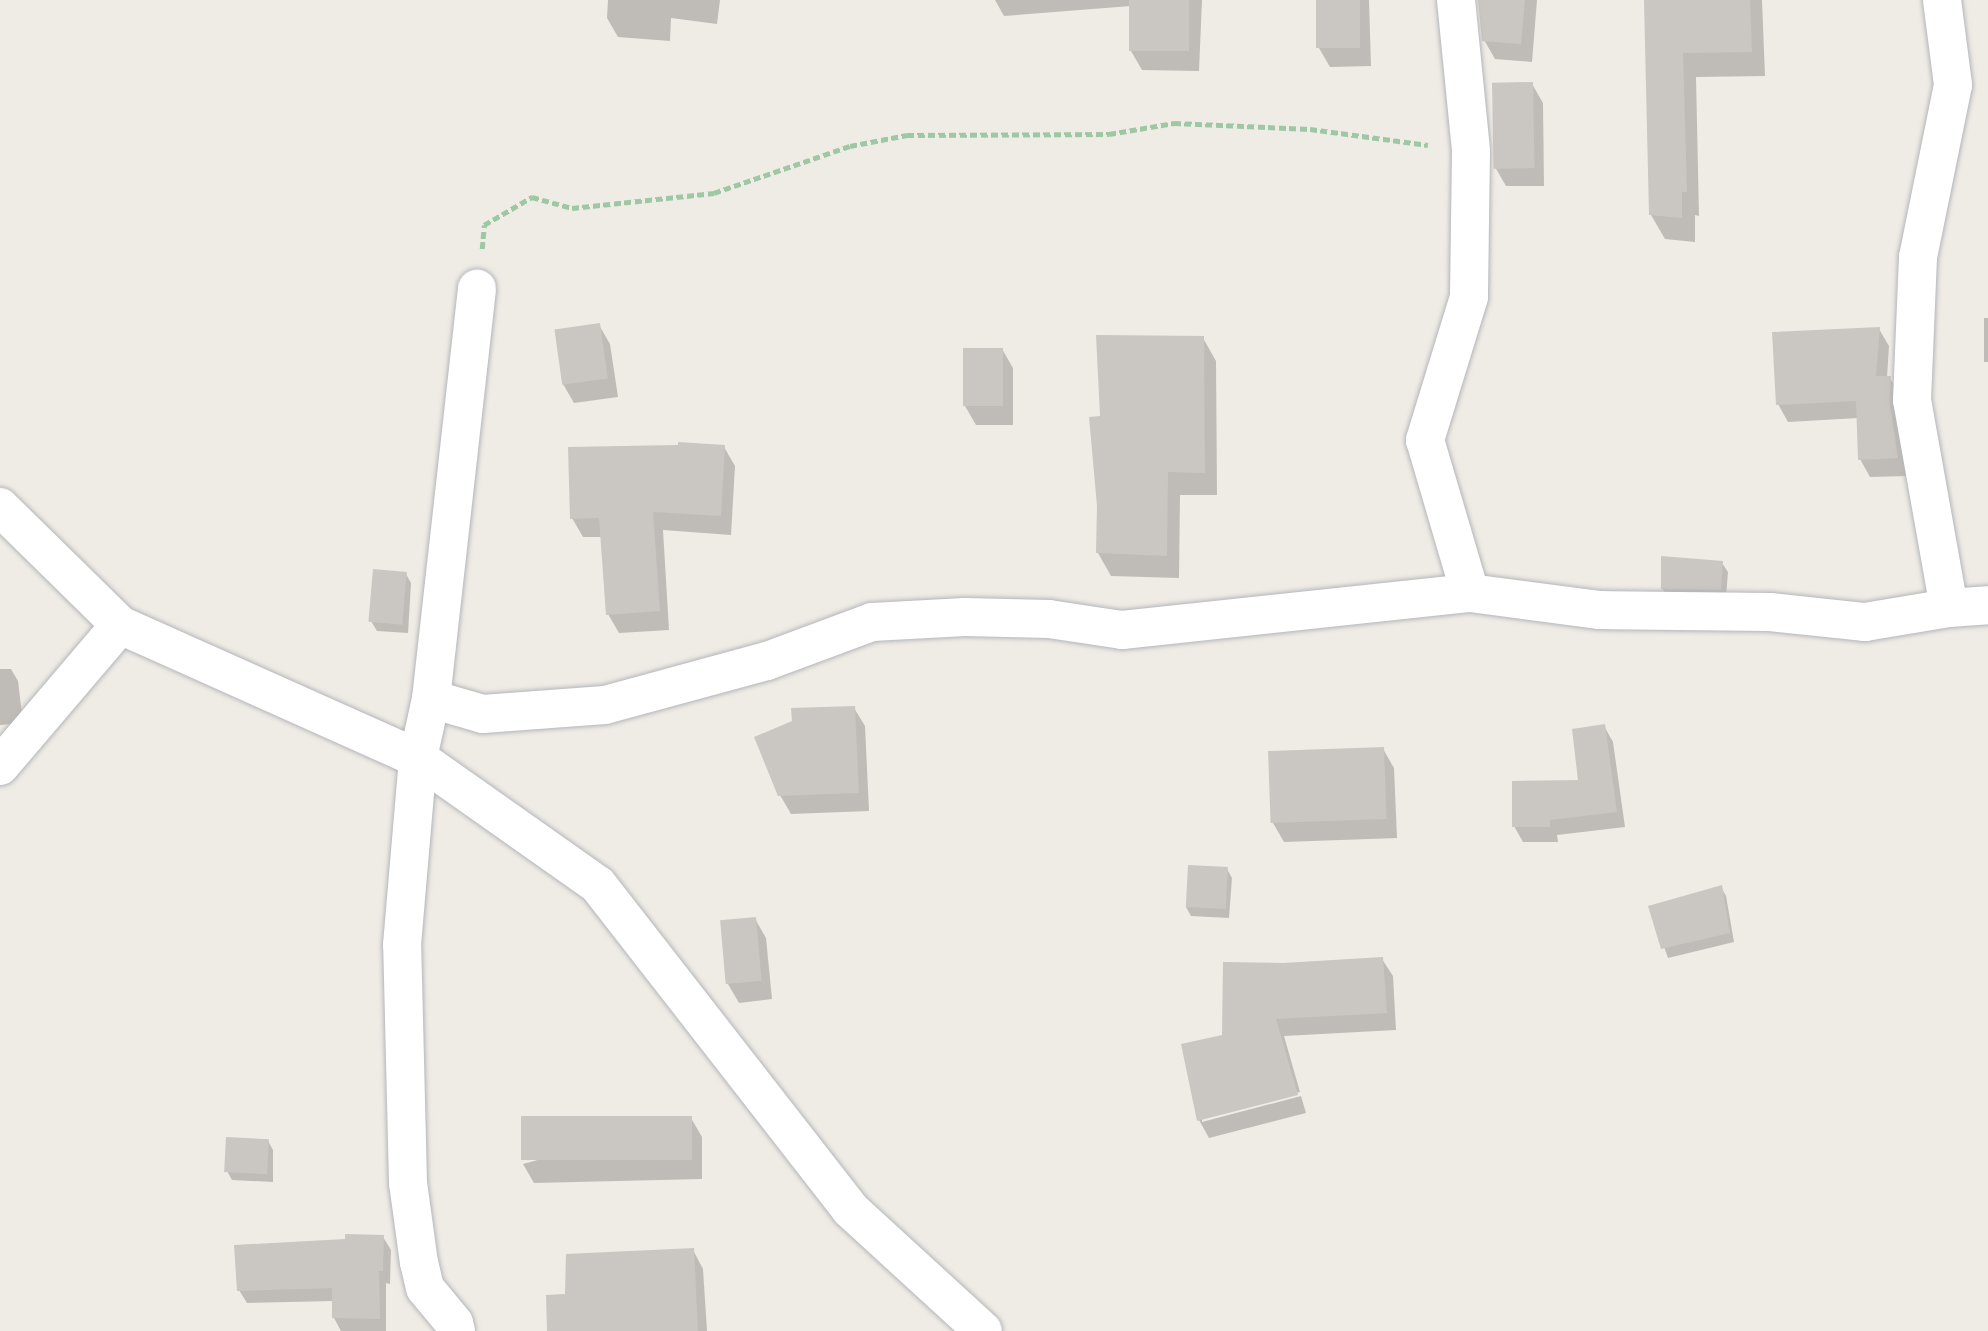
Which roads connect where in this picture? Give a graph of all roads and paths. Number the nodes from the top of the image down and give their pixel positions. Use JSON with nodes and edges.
{"nodes":[{"id":1,"x":1456,"y":0,"type":"edge"},
{"id":2,"x":1942,"y":0,"type":"edge"},
{"id":3,"x":1471,"y":151,"type":"junction"},
{"id":4,"x":477,"y":289,"type":"joint"},
{"id":5,"x":0,"y":507,"type":"edge"},
{"id":6,"x":1470,"y":593,"type":"junction"},
{"id":7,"x":1988,"y":605,"type":"edge"},
{"id":8,"x":1949,"y":608,"type":"junction"},
{"id":9,"x":120,"y":625,"type":"junction"},
{"id":10,"x":431,"y":699,"type":"junction"},
{"id":11,"x":418,"y":758,"type":"junction"},
{"id":12,"x":0,"y":766,"type":"edge"},
{"id":13,"x":456,"y":1331,"type":"edge"},
{"id":14,"x":983,"y":1331,"type":"edge"}],
"edges":[{"from":1,"to":3,"type":"street"},
{"from":2,"to":8,"type":"street"},
{"from":3,"to":4,"type":"path"},
{"from":3,"to":6,"type":"street"},
{"from":4,"to":10,"type":"street"},
{"from":5,"to":9,"type":"street"},
{"from":6,"to":8,"type":"street"},
{"from":6,"to":10,"type":"street"},
{"from":7,"to":8,"type":"street"},
{"from":9,"to":11,"type":"street"},
{"from":9,"to":12,"type":"street"},
{"from":10,"to":11,"type":"street"},
{"from":11,"to":13,"type":"street"},
{"from":11,"to":14,"type":"street"}]}
